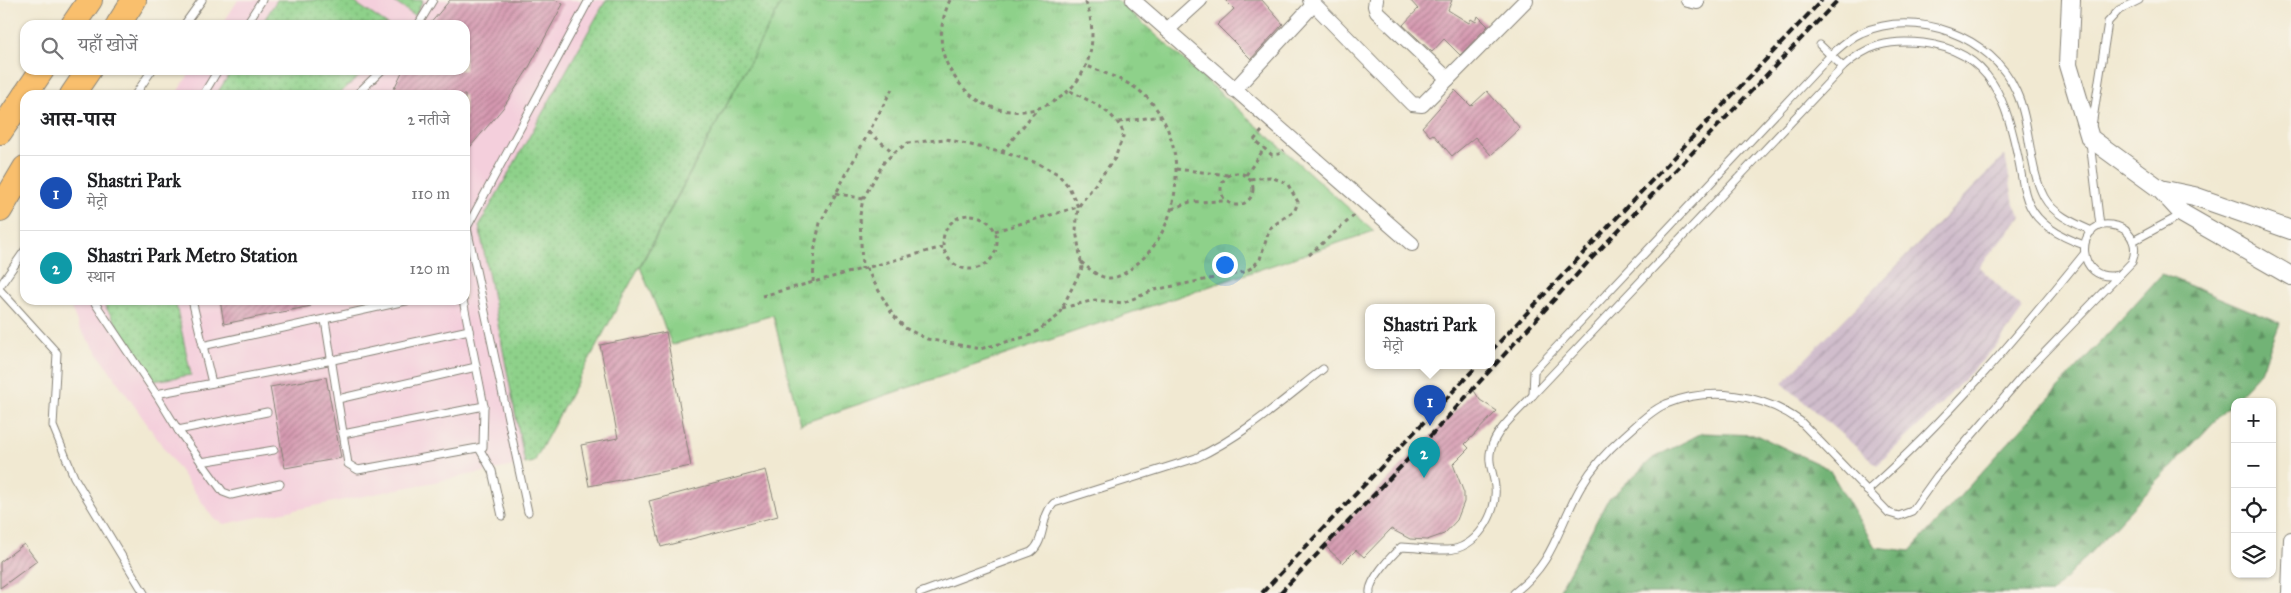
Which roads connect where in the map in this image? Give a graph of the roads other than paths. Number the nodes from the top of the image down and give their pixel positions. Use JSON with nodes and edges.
{"nodes":[{"id":1,"x":90,"y":0,"type":"edge"},
{"id":2,"x":134,"y":0,"type":"edge"},
{"id":3,"x":202,"y":0,"type":"edge"},
{"id":4,"x":262,"y":0,"type":"edge"},
{"id":5,"x":433,"y":0,"type":"edge"},
{"id":6,"x":589,"y":0,"type":"edge"},
{"id":7,"x":1133,"y":0,"type":"edge"},
{"id":8,"x":1200,"y":0,"type":"edge"},
{"id":9,"x":1376,"y":0,"type":"edge"},
{"id":10,"x":1526,"y":0,"type":"edge"},
{"id":11,"x":2071,"y":0,"type":"edge"},
{"id":12,"x":2139,"y":0,"type":"edge"},
{"id":13,"x":1312,"y":2,"type":"edge"},
{"id":14,"x":76,"y":20,"type":"edge"},
{"id":15,"x":121,"y":20,"type":"edge"},
{"id":16,"x":188,"y":20,"type":"edge"},
{"id":17,"x":249,"y":20,"type":"edge"},
{"id":18,"x":421,"y":20,"type":"edge"},
{"id":19,"x":1167,"y":30,"type":"junction"},
{"id":20,"x":1820,"y":45,"type":"dead end"},
{"id":21,"x":1831,"y":55,"type":"junction"},
{"id":22,"x":1843,"y":67,"type":"junction"},
{"id":23,"x":39,"y":75,"type":"edge"},
{"id":24,"x":86,"y":75,"type":"edge"},
{"id":25,"x":149,"y":75,"type":"edge"},
{"id":26,"x":215,"y":75,"type":"edge"},
{"id":27,"x":377,"y":75,"type":"edge"},
{"id":28,"x":1448,"y":79,"type":"junction"},
{"id":29,"x":28,"y":90,"type":"edge"},
{"id":30,"x":75,"y":90,"type":"edge"},
{"id":31,"x":138,"y":90,"type":"edge"},
{"id":32,"x":206,"y":90,"type":"edge"},
{"id":33,"x":361,"y":90,"type":"edge"},
{"id":34,"x":1234,"y":90,"type":"junction"},
{"id":35,"x":20,"y":102,"type":"edge"},
{"id":36,"x":0,"y":132,"type":"edge"},
{"id":37,"x":2090,"y":138,"type":"junction"},
{"id":38,"x":20,"y":174,"type":"edge"},
{"id":39,"x":20,"y":175,"type":"edge"},
{"id":40,"x":2160,"y":189,"type":"junction"},
{"id":41,"x":0,"y":197,"type":"edge"},
{"id":42,"x":0,"y":210,"type":"edge"},
{"id":43,"x":2183,"y":214,"type":"junction"},
{"id":44,"x":470,"y":223,"type":"edge"},
{"id":45,"x":2100,"y":226,"type":"junction"},
{"id":46,"x":2291,"y":230,"type":"edge"},
{"id":47,"x":2092,"y":231,"type":"junction"},
{"id":48,"x":2133,"y":241,"type":"junction"},
{"id":49,"x":1412,"y":244,"type":"dead end"},
{"id":50,"x":2084,"y":245,"type":"junction"},
{"id":51,"x":470,"y":248,"type":"edge"},
{"id":52,"x":2084,"y":254,"type":"junction"},
{"id":53,"x":20,"y":257,"type":"edge"},
{"id":54,"x":2119,"y":275,"type":"junction"},
{"id":55,"x":2291,"y":276,"type":"edge"},
{"id":56,"x":0,"y":286,"type":"edge"},
{"id":57,"x":0,"y":290,"type":"edge"},
{"id":58,"x":96,"y":305,"type":"edge"},
{"id":59,"x":193,"y":305,"type":"edge"},
{"id":60,"x":369,"y":305,"type":"edge"},
{"id":61,"x":388,"y":305,"type":"edge"},
{"id":62,"x":464,"y":305,"type":"edge"},
{"id":63,"x":370,"y":309,"type":"junction"},
{"id":64,"x":325,"y":320,"type":"junction"},
{"id":65,"x":469,"y":330,"type":"junction"},
{"id":66,"x":202,"y":346,"type":"junction"},
{"id":67,"x":333,"y":360,"type":"junction"},
{"id":68,"x":476,"y":367,"type":"junction"},
{"id":69,"x":1323,"y":369,"type":"dead end"},
{"id":70,"x":212,"y":383,"type":"junction"},
{"id":71,"x":156,"y":394,"type":"junction"},
{"id":72,"x":1533,"y":396,"type":"junction"},
{"id":73,"x":338,"y":399,"type":"junction"},
{"id":74,"x":484,"y":406,"type":"junction"},
{"id":75,"x":267,"y":412,"type":"dead end"},
{"id":76,"x":178,"y":430,"type":"junction"},
{"id":77,"x":343,"y":434,"type":"junction"},
{"id":78,"x":479,"y":448,"type":"junction"},
{"id":79,"x":274,"y":450,"type":"dead end"},
{"id":80,"x":201,"y":462,"type":"junction"},
{"id":81,"x":280,"y":484,"type":"dead end"},
{"id":82,"x":1867,"y":491,"type":"junction"},
{"id":83,"x":528,"y":512,"type":"dead end"},
{"id":84,"x":502,"y":516,"type":"dead end"},
{"id":85,"x":2291,"y":539,"type":"edge"},
{"id":86,"x":1368,"y":592,"type":"edge"},
{"id":87,"x":144,"y":593,"type":"edge"},
{"id":88,"x":920,"y":593,"type":"edge"},
{"id":89,"x":1514,"y":593,"type":"edge"},
{"id":90,"x":2289,"y":593,"type":"edge"}],
"edges":[{"from":1,"to":14,"type":"highway"},
{"from":2,"to":15,"type":"highway"},
{"from":3,"to":16,"type":"lane"},
{"from":4,"to":17,"type":"lane"},
{"from":5,"to":18,"type":"lane"},
{"from":6,"to":44,"type":"lane"},
{"from":7,"to":19,"type":"street"},
{"from":8,"to":19,"type":"street"},
{"from":9,"to":28,"type":"street"},
{"from":10,"to":28,"type":"street"},
{"from":11,"to":37,"type":"street"},
{"from":12,"to":37,"type":"lane"},
{"from":13,"to":28,"type":"street"},
{"from":13,"to":34,"type":"street"},
{"from":19,"to":34,"type":"street"},
{"from":20,"to":21,"type":"lane"},
{"from":21,"to":22,"type":"lane"},
{"from":21,"to":47,"type":"lane"},
{"from":21,"to":72,"type":"lane"},
{"from":22,"to":50,"type":"lane"},
{"from":22,"to":72,"type":"lane"},
{"from":23,"to":29,"type":"highway"},
{"from":24,"to":30,"type":"highway"},
{"from":25,"to":31,"type":"lane"},
{"from":26,"to":32,"type":"lane"},
{"from":27,"to":33,"type":"lane"},
{"from":34,"to":49,"type":"street"},
{"from":35,"to":36,"type":"highway"},
{"from":37,"to":40,"type":"street"},
{"from":37,"to":45,"type":"lane"},
{"from":38,"to":41,"type":"highway"},
{"from":39,"to":42,"type":"highway"},
{"from":40,"to":43,"type":"street"},
{"from":40,"to":46,"type":"street"},
{"from":43,"to":48,"type":"lane"},
{"from":43,"to":55,"type":"street"},
{"from":45,"to":47,"type":"lane"},
{"from":45,"to":48,"type":"lane"},
{"from":47,"to":50,"type":"lane"},
{"from":48,"to":54,"type":"lane"},
{"from":50,"to":52,"type":"lane"},
{"from":51,"to":83,"type":"lane"},
{"from":52,"to":54,"type":"lane"},
{"from":52,"to":82,"type":"lane"},
{"from":53,"to":56,"type":"lane"},
{"from":54,"to":82,"type":"lane"},
{"from":57,"to":87,"type":"lane"},
{"from":58,"to":71,"type":"lane"},
{"from":59,"to":66,"type":"lane"},
{"from":60,"to":63,"type":"lane"},
{"from":61,"to":63,"type":"lane"},
{"from":62,"to":65,"type":"lane"},
{"from":63,"to":64,"type":"lane"},
{"from":64,"to":66,"type":"lane"},
{"from":64,"to":67,"type":"lane"},
{"from":65,"to":67,"type":"lane"},
{"from":65,"to":68,"type":"lane"},
{"from":66,"to":70,"type":"lane"},
{"from":67,"to":70,"type":"lane"},
{"from":67,"to":73,"type":"lane"},
{"from":68,"to":73,"type":"lane"},
{"from":68,"to":74,"type":"lane"},
{"from":69,"to":88,"type":"lane"},
{"from":70,"to":71,"type":"lane"},
{"from":71,"to":76,"type":"lane"},
{"from":72,"to":86,"type":"lane"},
{"from":73,"to":77,"type":"lane"},
{"from":74,"to":77,"type":"lane"},
{"from":74,"to":78,"type":"lane"},
{"from":75,"to":76,"type":"lane"},
{"from":76,"to":80,"type":"lane"},
{"from":77,"to":78,"type":"lane"},
{"from":78,"to":84,"type":"lane"},
{"from":79,"to":80,"type":"lane"},
{"from":80,"to":81,"type":"lane"},
{"from":82,"to":89,"type":"lane"},
{"from":85,"to":90,"type":"street"}]}
